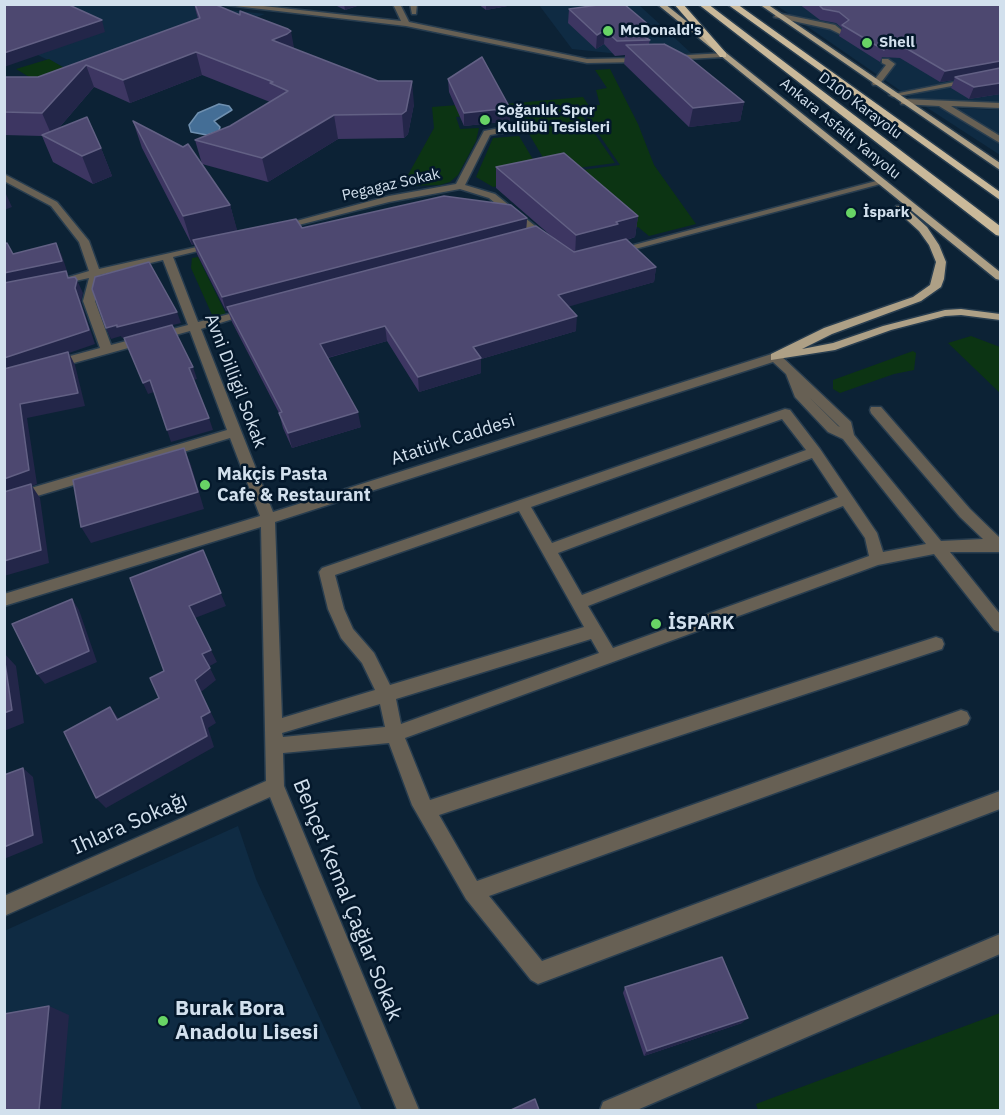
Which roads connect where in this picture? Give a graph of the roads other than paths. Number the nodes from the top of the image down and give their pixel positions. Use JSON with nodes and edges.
{"nodes":[{"id":1,"x":221,"y":4,"type":"edge"},
{"id":2,"x":396,"y":4,"type":"edge"},
{"id":3,"x":660,"y":4,"type":"edge"},
{"id":4,"x":678,"y":4,"type":"edge"},
{"id":5,"x":702,"y":4,"type":"edge"},
{"id":6,"x":731,"y":4,"type":"edge"},
{"id":7,"x":762,"y":4,"type":"edge"},
{"id":8,"x":298,"y":8,"type":"edge"},
{"id":9,"x":777,"y":15,"type":"junction"},
{"id":10,"x":406,"y":24,"type":"junction"},
{"id":11,"x":840,"y":32,"type":"edge"},
{"id":12,"x":723,"y":55,"type":"junction"},
{"id":13,"x":885,"y":61,"type":"edge"},
{"id":14,"x":1000,"y":75,"type":"edge"},
{"id":15,"x":876,"y":83,"type":"junction"},
{"id":16,"x":893,"y":95,"type":"junction"},
{"id":17,"x":904,"y":102,"type":"junction"},
{"id":18,"x":940,"y":104,"type":"junction"},
{"id":19,"x":1000,"y":105,"type":"edge"},
{"id":20,"x":510,"y":129,"type":"dead end"},
{"id":21,"x":1000,"y":140,"type":"edge"},
{"id":22,"x":1000,"y":167,"type":"edge"},
{"id":23,"x":5,"y":179,"type":"edge"},
{"id":24,"x":883,"y":182,"type":"junction"},
{"id":25,"x":460,"y":186,"type":"junction"},
{"id":26,"x":1000,"y":197,"type":"edge"},
{"id":27,"x":268,"y":230,"type":"edge"},
{"id":28,"x":1000,"y":231,"type":"edge"},
{"id":29,"x":221,"y":242,"type":"edge"},
{"id":30,"x":555,"y":248,"type":"edge"},
{"id":31,"x":607,"y":253,"type":"edge"},
{"id":32,"x":167,"y":256,"type":"junction"},
{"id":33,"x":95,"y":274,"type":"junction"},
{"id":34,"x":1000,"y":277,"type":"edge"},
{"id":35,"x":50,"y":284,"type":"edge"},
{"id":36,"x":264,"y":308,"type":"edge"},
{"id":37,"x":1000,"y":317,"type":"edge"},
{"id":38,"x":195,"y":327,"type":"junction"},
{"id":39,"x":106,"y":349,"type":"junction"},
{"id":40,"x":775,"y":357,"type":"junction"},
{"id":41,"x":38,"y":369,"type":"edge"},
{"id":42,"x":876,"y":410,"type":"dead end"},
{"id":43,"x":236,"y":432,"type":"junction"},
{"id":44,"x":816,"y":452,"type":"junction"},
{"id":45,"x":846,"y":499,"type":"junction"},
{"id":46,"x":4,"y":501,"type":"edge"},
{"id":47,"x":522,"y":504,"type":"junction"},
{"id":48,"x":268,"y":519,"type":"junction"},
{"id":49,"x":1000,"y":545,"type":"edge"},
{"id":50,"x":938,"y":547,"type":"junction"},
{"id":51,"x":548,"y":551,"type":"junction"},
{"id":52,"x":877,"y":559,"type":"junction"},
{"id":53,"x":4,"y":600,"type":"edge"},
{"id":54,"x":578,"y":603,"type":"junction"},
{"id":55,"x":1000,"y":625,"type":"edge"},
{"id":56,"x":595,"y":632,"type":"junction"},
{"id":57,"x":936,"y":645,"type":"dead end"},
{"id":58,"x":609,"y":656,"type":"junction"},
{"id":59,"x":386,"y":694,"type":"junction"},
{"id":60,"x":961,"y":718,"type":"dead end"},
{"id":61,"x":395,"y":734,"type":"junction"},
{"id":62,"x":274,"y":737,"type":"junction"},
{"id":63,"x":275,"y":786,"type":"junction"},
{"id":64,"x":1000,"y":800,"type":"edge"},
{"id":65,"x":425,"y":811,"type":"junction"},
{"id":66,"x":473,"y":892,"type":"junction"},
{"id":67,"x":4,"y":906,"type":"edge"},
{"id":68,"x":1000,"y":945,"type":"edge"},
{"id":69,"x":408,"y":1110,"type":"edge"},
{"id":70,"x":611,"y":1110,"type":"edge"}],
"edges":[{"from":1,"to":8,"type":"street"},
{"from":2,"to":10,"type":"street"},
{"from":3,"to":12,"type":"main road","name":"Ankara Asfaltı Yanyolu"},
{"from":4,"to":12,"type":"highway"},
{"from":5,"to":28,"type":"highway","name":"D100 Karayolu"},
{"from":6,"to":26,"type":"highway","name":"D100 Karayolu"},
{"from":7,"to":9,"type":"main road"},
{"from":8,"to":10,"type":"street"},
{"from":9,"to":11,"type":"street"},
{"from":9,"to":15,"type":"main road"},
{"from":10,"to":12,"type":"street"},
{"from":12,"to":24,"type":"main road","name":"Ankara Asfaltı Yanyolu"},
{"from":13,"to":15,"type":"street"},
{"from":14,"to":16,"type":"street"},
{"from":15,"to":16,"type":"main road"},
{"from":16,"to":17,"type":"main road"},
{"from":17,"to":18,"type":"street"},
{"from":17,"to":22,"type":"main road"},
{"from":18,"to":19,"type":"street"},
{"from":18,"to":21,"type":"street"},
{"from":20,"to":25,"type":"street"},
{"from":23,"to":33,"type":"street"},
{"from":24,"to":31,"type":"street"},
{"from":24,"to":34,"type":"main road","name":"Ankara Asfaltı Yanyolu"},
{"from":24,"to":40,"type":"main road"},
{"from":25,"to":27,"type":"street","name":"Pegagaz Sokak"},
{"from":25,"to":30,"type":"street","name":"Pegagaz Sokak"},
{"from":29,"to":32,"type":"street"},
{"from":32,"to":33,"type":"street"},
{"from":32,"to":38,"type":"street","name":"Avni Dilligil Sokak"},
{"from":33,"to":35,"type":"street"},
{"from":33,"to":39,"type":"street"},
{"from":36,"to":38,"type":"street"},
{"from":37,"to":40,"type":"main road"},
{"from":38,"to":39,"type":"street"},
{"from":38,"to":43,"type":"street","name":"Avni Dilligil Sokak"},
{"from":39,"to":41,"type":"street"},
{"from":40,"to":48,"type":"street","name":"Atatürk Caddesi"},
{"from":40,"to":50,"type":"street"},
{"from":42,"to":49,"type":"street"},
{"from":43,"to":46,"type":"street"},
{"from":43,"to":48,"type":"street","name":"Avni Dilligil Sokak"},
{"from":44,"to":45,"type":"street"},
{"from":44,"to":47,"type":"street"},
{"from":44,"to":51,"type":"street"},
{"from":45,"to":52,"type":"street"},
{"from":45,"to":54,"type":"street"},
{"from":47,"to":51,"type":"street"},
{"from":47,"to":59,"type":"street"},
{"from":48,"to":53,"type":"street","name":"Atatürk Caddesi"},
{"from":48,"to":62,"type":"street","name":"Behçet Kemal Çağlar Sokak"},
{"from":49,"to":50,"type":"street"},
{"from":50,"to":52,"type":"street"},
{"from":50,"to":55,"type":"street"},
{"from":51,"to":54,"type":"street"},
{"from":52,"to":58,"type":"street"},
{"from":54,"to":56,"type":"street"},
{"from":56,"to":58,"type":"street"},
{"from":56,"to":59,"type":"street"},
{"from":57,"to":65,"type":"street"},
{"from":58,"to":61,"type":"street"},
{"from":59,"to":61,"type":"street"},
{"from":59,"to":62,"type":"street"},
{"from":60,"to":66,"type":"street"},
{"from":61,"to":62,"type":"street"},
{"from":61,"to":65,"type":"street"},
{"from":62,"to":63,"type":"street","name":"Behçet Kemal Çağlar Sokak"},
{"from":63,"to":67,"type":"street","name":"Ihlara Sokağı"},
{"from":63,"to":69,"type":"street","name":"Behçet Kemal Çağlar Sokak"},
{"from":64,"to":66,"type":"street"},
{"from":65,"to":66,"type":"street"},
{"from":68,"to":70,"type":"street"}]}
